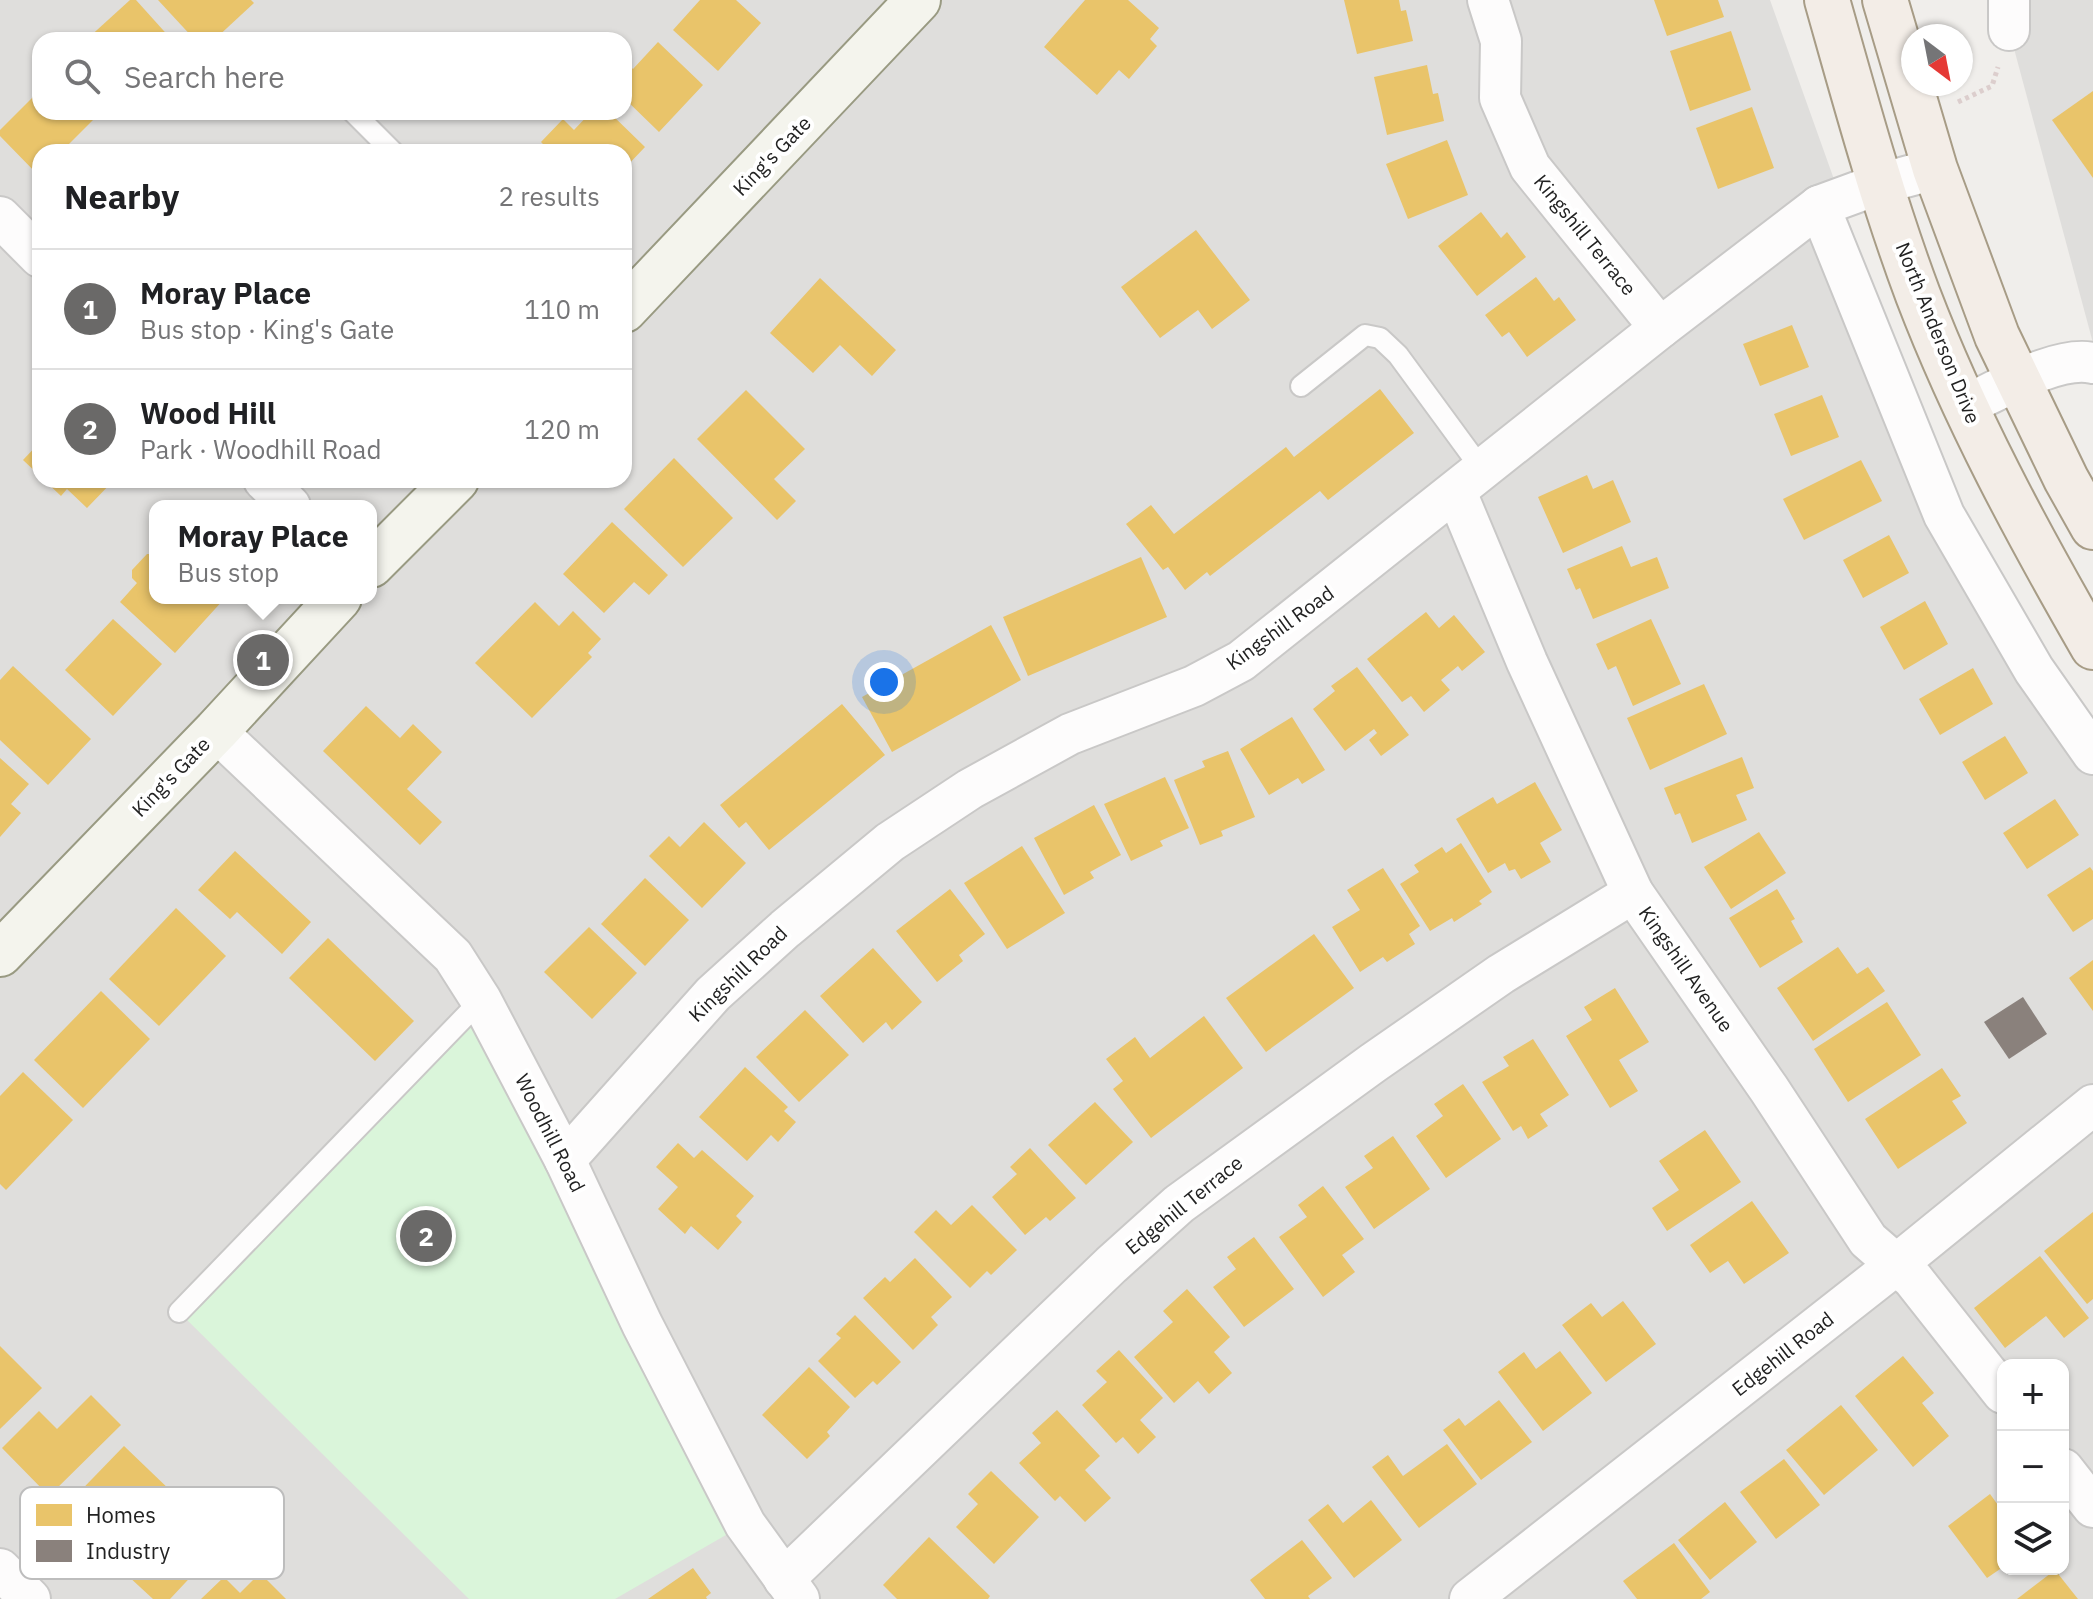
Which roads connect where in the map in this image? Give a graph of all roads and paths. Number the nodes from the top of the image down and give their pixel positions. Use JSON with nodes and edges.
{"nodes":[{"id":1,"x":918,"y":0,"type":"edge"},
{"id":2,"x":1488,"y":0,"type":"edge"},
{"id":3,"x":1827,"y":0,"type":"edge"},
{"id":4,"x":1885,"y":0,"type":"edge"},
{"id":5,"x":2009,"y":15,"type":"edge"},
{"id":6,"x":1920,"y":119,"type":"junction"},
{"id":7,"x":361,"y":120,"type":"edge"},
{"id":8,"x":385,"y":144,"type":"edge"},
{"id":9,"x":1935,"y":169,"type":"junction"},
{"id":10,"x":1879,"y":184,"type":"junction"},
{"id":11,"x":1819,"y":206,"type":"junction"},
{"id":12,"x":0,"y":217,"type":"edge"},
{"id":13,"x":32,"y":249,"type":"edge"},
{"id":14,"x":632,"y":302,"type":"edge"},
{"id":15,"x":1660,"y":328,"type":"junction"},
{"id":16,"x":2093,"y":363,"type":"edge"},
{"id":17,"x":2020,"y":380,"type":"junction"},
{"id":18,"x":1301,"y":386,"type":"dead end"},
{"id":19,"x":1966,"y":405,"type":"junction"},
{"id":20,"x":1470,"y":482,"type":"junction"},
{"id":21,"x":448,"y":488,"type":"edge"},
{"id":22,"x":2093,"y":527,"type":"edge"},
{"id":23,"x":377,"y":559,"type":"edge"},
{"id":24,"x":333,"y":604,"type":"edge"},
{"id":25,"x":2093,"y":647,"type":"edge"},
{"id":26,"x":216,"y":731,"type":"junction"},
{"id":27,"x":2093,"y":754,"type":"edge"},
{"id":28,"x":1633,"y":893,"type":"junction"},
{"id":29,"x":0,"y":954,"type":"edge"},
{"id":30,"x":481,"y":1000,"type":"junction"},
{"id":31,"x":2093,"y":1105,"type":"edge"},
{"id":32,"x":565,"y":1160,"type":"junction"},
{"id":33,"x":1897,"y":1264,"type":"junction"},
{"id":34,"x":179,"y":1312,"type":"dead end"},
{"id":35,"x":1997,"y":1385,"type":"edge"},
{"id":36,"x":2069,"y":1477,"type":"edge"},
{"id":37,"x":2093,"y":1507,"type":"edge"},
{"id":38,"x":0,"y":1569,"type":"edge"},
{"id":39,"x":792,"y":1589,"type":"edge"},
{"id":40,"x":30,"y":1599,"type":"edge"},
{"id":41,"x":1470,"y":1599,"type":"edge"}],
"edges":[{"from":1,"to":14,"type":"street","name":"King's Gate"},
{"from":2,"to":15,"type":"street","name":"Kingshill Terrace"},
{"from":3,"to":10,"type":"main road","name":"North Anderson Drive"},
{"from":4,"to":6,"type":"main road"},
{"from":5,"to":6,"type":"path"},
{"from":6,"to":9,"type":"main road"},
{"from":7,"to":8,"type":"lane"},
{"from":9,"to":10,"type":"street","name":"Kingshill Road"},
{"from":9,"to":17,"type":"main road"},
{"from":10,"to":11,"type":"street","name":"Kingshill Road"},
{"from":10,"to":19,"type":"main road","name":"North Anderson Drive"},
{"from":11,"to":15,"type":"street","name":"Kingshill Road"},
{"from":11,"to":27,"type":"street"},
{"from":12,"to":13,"type":"street"},
{"from":15,"to":20,"type":"street","name":"Kingshill Road"},
{"from":16,"to":17,"type":"street"},
{"from":17,"to":19,"type":"street"},
{"from":17,"to":22,"type":"main road"},
{"from":18,"to":20,"type":"lane"},
{"from":19,"to":25,"type":"main road","name":"North Anderson Drive"},
{"from":20,"to":28,"type":"street","name":"Kingshill Avenue"},
{"from":20,"to":32,"type":"street","name":"Kingshill Road"},
{"from":21,"to":23,"type":"street"},
{"from":24,"to":26,"type":"street","name":"King's Gate"},
{"from":26,"to":29,"type":"street","name":"King's Gate"},
{"from":26,"to":30,"type":"street","name":"Woodhill Road"},
{"from":28,"to":33,"type":"street","name":"Kingshill Avenue"},
{"from":28,"to":39,"type":"street","name":"Edgehill Terrace"},
{"from":30,"to":32,"type":"street","name":"Woodhill Road"},
{"from":30,"to":34,"type":"lane"},
{"from":31,"to":33,"type":"street","name":"Edgehill Road"},
{"from":32,"to":39,"type":"street","name":"Woodhill Road"},
{"from":33,"to":35,"type":"street","name":"Kingshill Avenue"},
{"from":33,"to":41,"type":"street","name":"Edgehill Road"},
{"from":36,"to":37,"type":"street"},
{"from":38,"to":40,"type":"street"}]}
